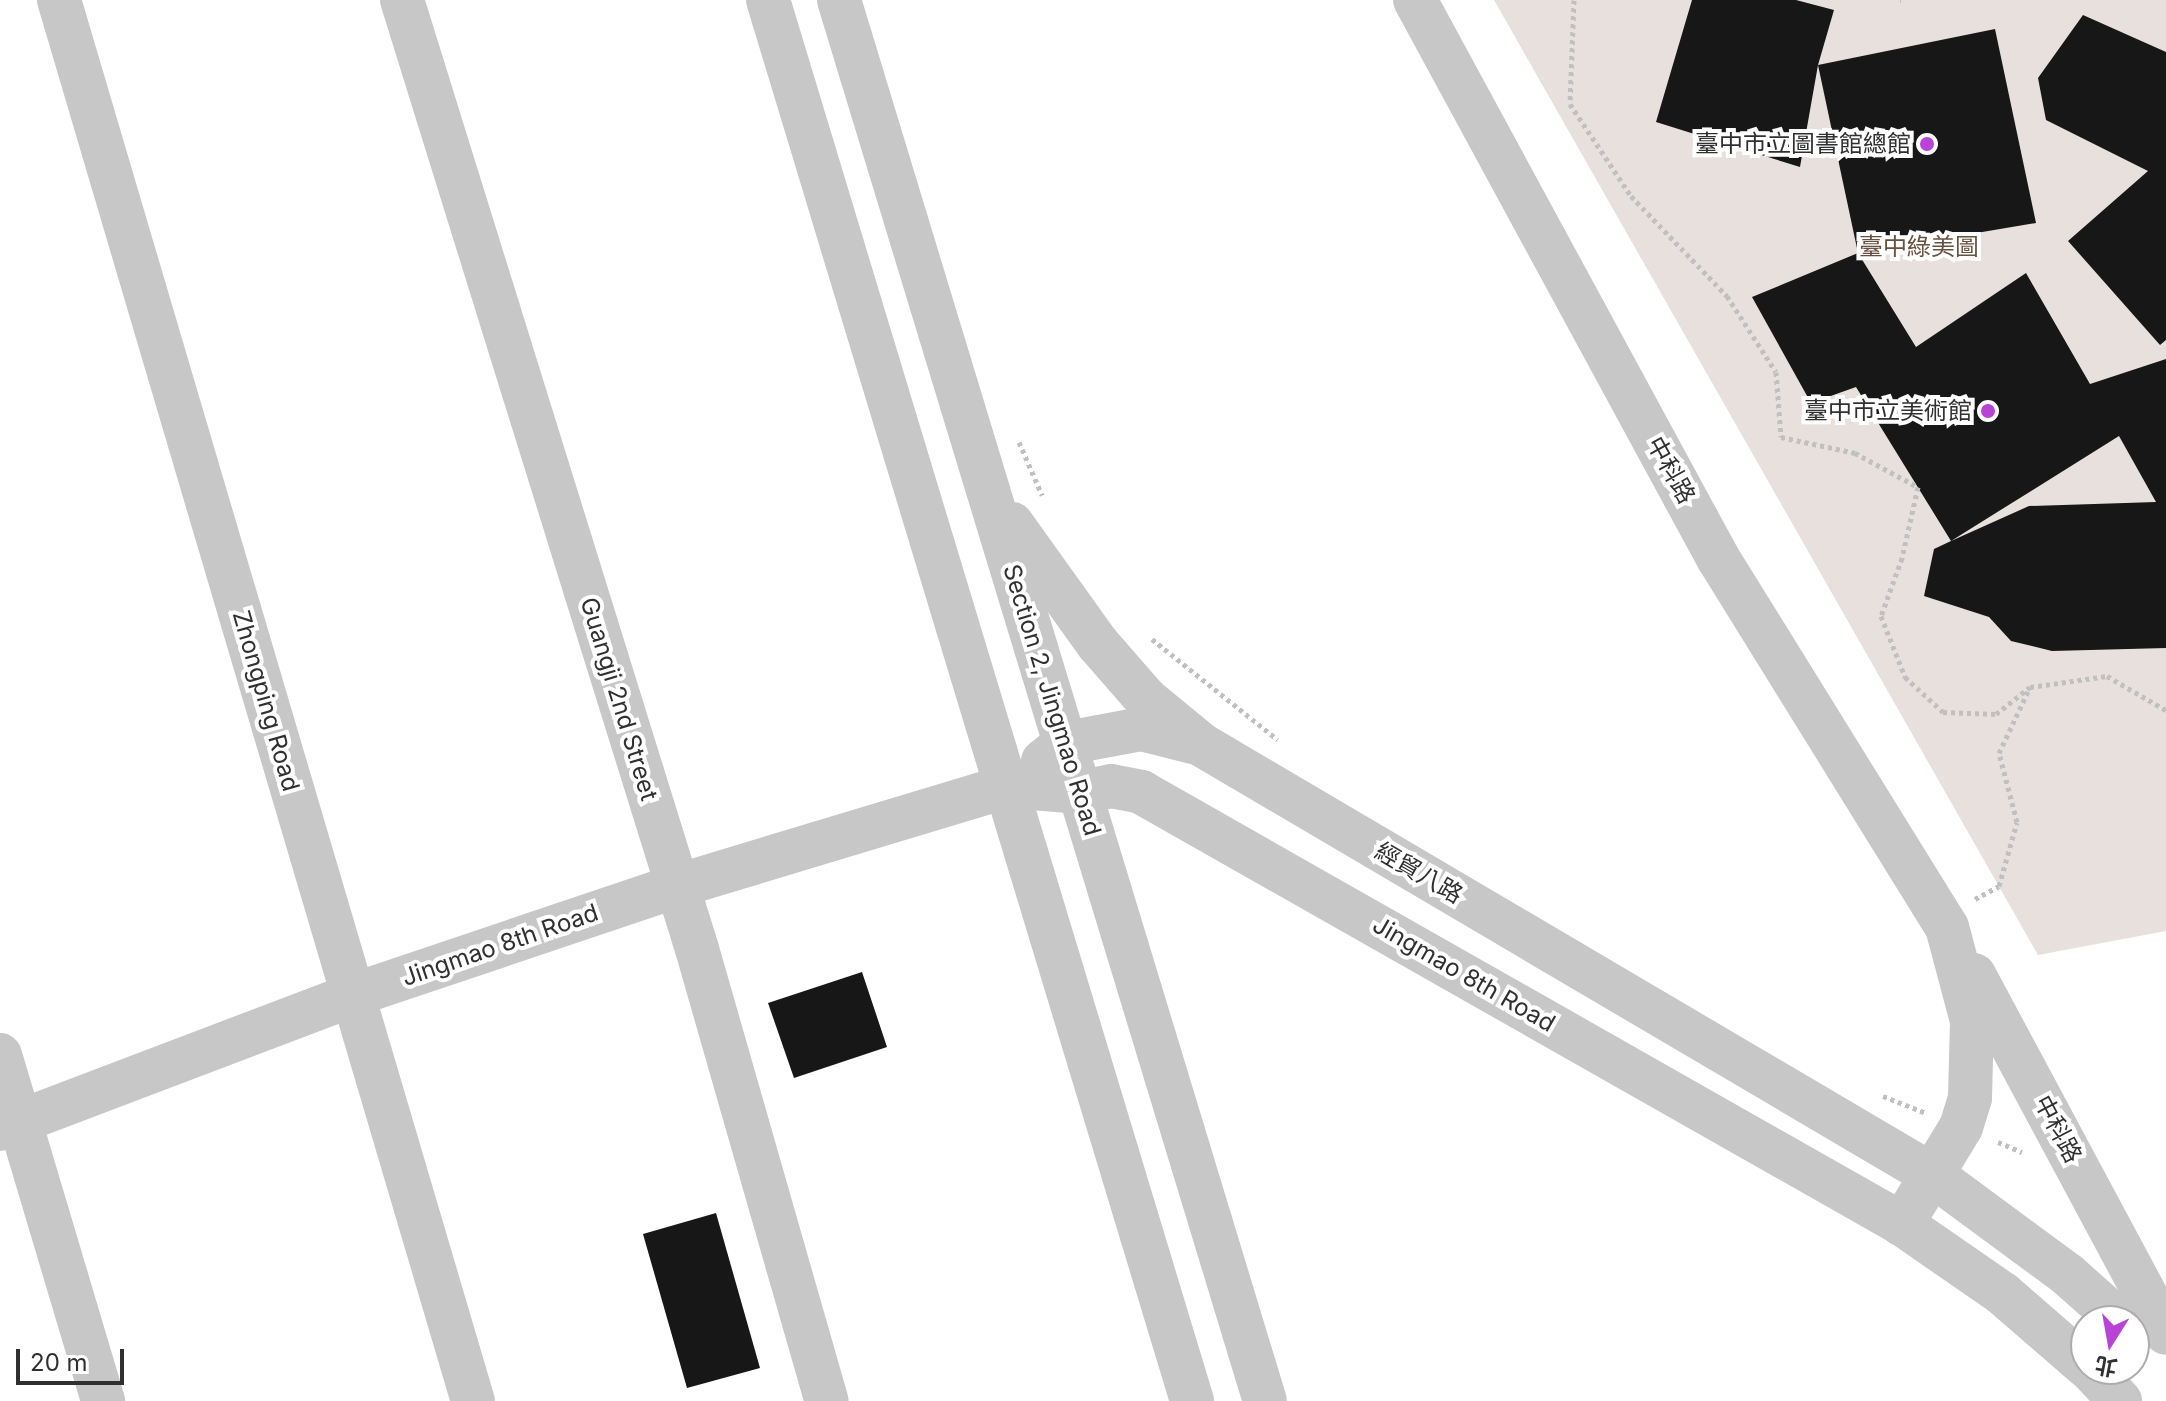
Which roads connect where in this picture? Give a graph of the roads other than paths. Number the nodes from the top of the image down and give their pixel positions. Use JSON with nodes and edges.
{"nodes":[{"id":1,"x":59,"y":0,"type":"edge"},
{"id":2,"x":402,"y":0,"type":"edge"},
{"id":3,"x":768,"y":0,"type":"edge"},
{"id":4,"x":839,"y":0,"type":"edge"},
{"id":5,"x":1415,"y":0,"type":"edge"},
{"id":6,"x":984,"y":482,"type":"junction"},
{"id":7,"x":1066,"y":743,"type":"junction"},
{"id":8,"x":1202,"y":745,"type":"junction"},
{"id":9,"x":1009,"y":786,"type":"junction"},
{"id":10,"x":1081,"y":792,"type":"junction"},
{"id":11,"x":677,"y":886,"type":"junction"},
{"id":12,"x":1956,"y":916,"type":"junction"},
{"id":13,"x":353,"y":995,"type":"junction"},
{"id":14,"x":0,"y":1055,"type":"edge"},
{"id":15,"x":10,"y":1125,"type":"edge"},
{"id":16,"x":1934,"y":1176,"type":"junction"},
{"id":17,"x":1902,"y":1224,"type":"junction"},
{"id":18,"x":2102,"y":1305,"type":"edge"},
{"id":19,"x":2166,"y":1333,"type":"edge"},
{"id":20,"x":2150,"y":1350,"type":"edge"},
{"id":21,"x":2070,"y":1352,"type":"edge"},
{"id":22,"x":2166,"y":1367,"type":"edge"},
{"id":23,"x":2105,"y":1385,"type":"edge"},
{"id":24,"x":103,"y":1401,"type":"edge"},
{"id":25,"x":473,"y":1401,"type":"edge"},
{"id":26,"x":827,"y":1401,"type":"edge"},
{"id":27,"x":1192,"y":1401,"type":"edge"},
{"id":28,"x":1265,"y":1401,"type":"edge"},
{"id":29,"x":2120,"y":1401,"type":"edge"}],
"edges":[{"from":1,"to":13,"type":"street","name":"Zhongping Road"},
{"from":2,"to":11,"type":"street","name":"Guangji 2nd Street"},
{"from":3,"to":9,"type":"street"},
{"from":4,"to":6,"type":"street","name":"Section 2, Jingmao Road"},
{"from":5,"to":12,"type":"street","name":"中科路"},
{"from":6,"to":7,"type":"street","name":"Section 2, Jingmao Road"},
{"from":6,"to":8,"type":"street","name":"經貿八路"},
{"from":7,"to":8,"type":"street","name":"Jingmao 8th Road"},
{"from":7,"to":9,"type":"street","name":"Jingmao 8th Road"},
{"from":7,"to":10,"type":"street","name":"Section 2, Jingmao Road"},
{"from":8,"to":16,"type":"street","name":"經貿八路"},
{"from":9,"to":10,"type":"street","name":"Jingmao 8th Road"},
{"from":9,"to":11,"type":"street","name":"Jingmao 8th Road"},
{"from":9,"to":27,"type":"street"},
{"from":10,"to":17,"type":"street","name":"Jingmao 8th Road"},
{"from":10,"to":28,"type":"street","name":"Section 2, Jingmao Road"},
{"from":11,"to":13,"type":"street","name":"Jingmao 8th Road"},
{"from":11,"to":26,"type":"street","name":"Guangji 2nd Street"},
{"from":12,"to":16,"type":"street","name":"中科路"},
{"from":12,"to":19,"type":"street","name":"中科路"},
{"from":13,"to":15,"type":"street","name":"Jingmao 8th Road"},
{"from":13,"to":25,"type":"street","name":"Zhongping Road"},
{"from":14,"to":15,"type":"street"},
{"from":15,"to":24,"type":"street"},
{"from":16,"to":17,"type":"street","name":"中科路"},
{"from":16,"to":18,"type":"street"},
{"from":17,"to":21,"type":"street"},
{"from":20,"to":22,"type":"street"},
{"from":23,"to":29,"type":"street"}]}
